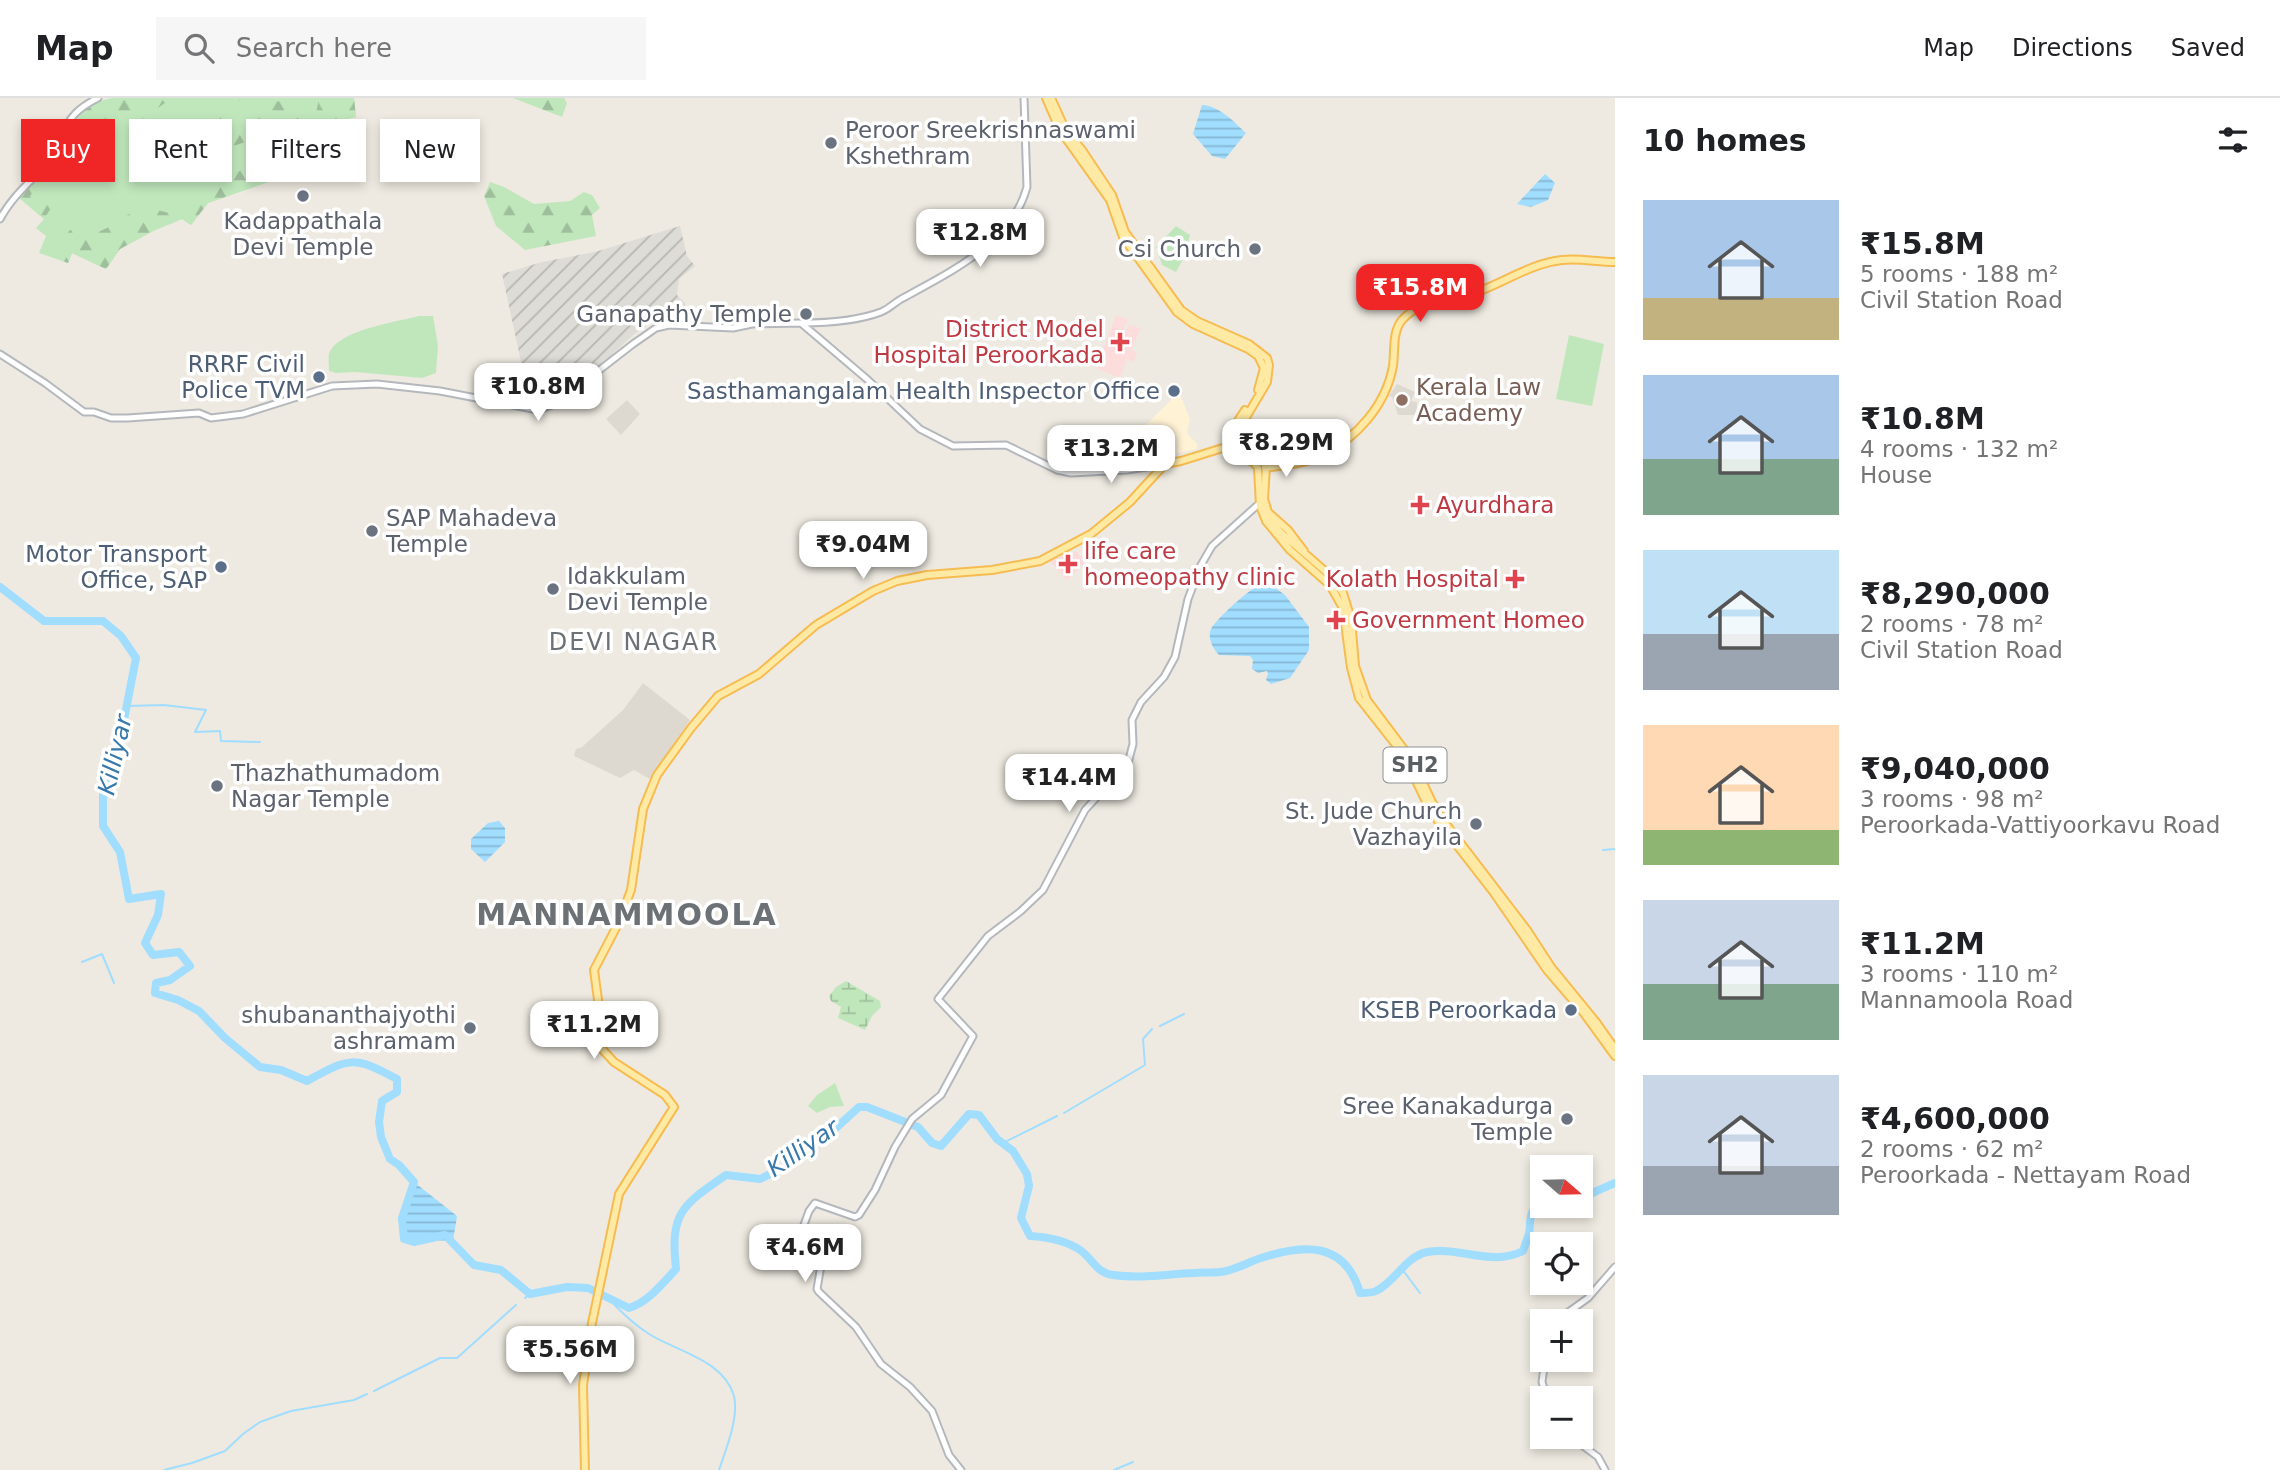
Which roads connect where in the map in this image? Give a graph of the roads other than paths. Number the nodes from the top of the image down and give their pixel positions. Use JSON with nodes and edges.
{"nodes":[{"id":1,"x":98,"y":98,"type":"edge"},
{"id":2,"x":1024,"y":98,"type":"edge"},
{"id":3,"x":1046,"y":98,"type":"edge"},
{"id":4,"x":1051,"y":98,"type":"edge"},
{"id":5,"x":0,"y":219,"type":"edge"},
{"id":6,"x":1615,"y":262,"type":"edge"},
{"id":7,"x":801,"y":323,"type":"junction"},
{"id":8,"x":1229,"y":338,"type":"junction"},
{"id":9,"x":0,"y":354,"type":"edge"},
{"id":10,"x":1256,"y":398,"type":"junction"},
{"id":11,"x":1241,"y":429,"type":"junction"},
{"id":12,"x":1229,"y":446,"type":"junction"},
{"id":13,"x":1249,"y":453,"type":"junction"},
{"id":14,"x":1165,"y":464,"type":"junction"},
{"id":15,"x":1262,"y":468,"type":"junction"},
{"id":16,"x":1262,"y":500,"type":"junction"},
{"id":17,"x":1302,"y":556,"type":"junction"},
{"id":18,"x":1549,"y":968,"type":"junction"},
{"id":19,"x":1615,"y":1049,"type":"edge"},
{"id":20,"x":1615,"y":1056,"type":"edge"},
{"id":21,"x":1615,"y":1267,"type":"edge"},
{"id":22,"x":1572,"y":1309,"type":"edge"},
{"id":23,"x":1587,"y":1449,"type":"edge"},
{"id":24,"x":585,"y":1470,"type":"edge"},
{"id":25,"x":961,"y":1470,"type":"edge"},
{"id":26,"x":1605,"y":1470,"type":"edge"}],
"edges":[{"from":1,"to":5,"type":"street"},
{"from":2,"to":7,"type":"street"},
{"from":3,"to":8,"type":"main road"},
{"from":4,"to":8,"type":"main road"},
{"from":6,"to":15,"type":"main road"},
{"from":7,"to":9,"type":"street"},
{"from":7,"to":14,"type":"street"},
{"from":8,"to":10,"type":"main road"},
{"from":10,"to":11,"type":"main road"},
{"from":10,"to":12,"type":"main road"},
{"from":11,"to":12,"type":"main road"},
{"from":11,"to":13,"type":"main road"},
{"from":12,"to":13,"type":"main road"},
{"from":12,"to":14,"type":"main road"},
{"from":12,"to":15,"type":"main road"},
{"from":13,"to":15,"type":"main road"},
{"from":14,"to":24,"type":"main road"},
{"from":15,"to":16,"type":"main road","number":"SH2"},
{"from":16,"to":17,"type":"main road","number":"SH2"},
{"from":16,"to":17,"type":"main road"},
{"from":16,"to":25,"type":"street"},
{"from":17,"to":18,"type":"main road","number":"SH2"},
{"from":18,"to":19,"type":"main road","number":"SH2"},
{"from":18,"to":20,"type":"main road"},
{"from":21,"to":22,"type":"street"},
{"from":23,"to":26,"type":"street"}]}
